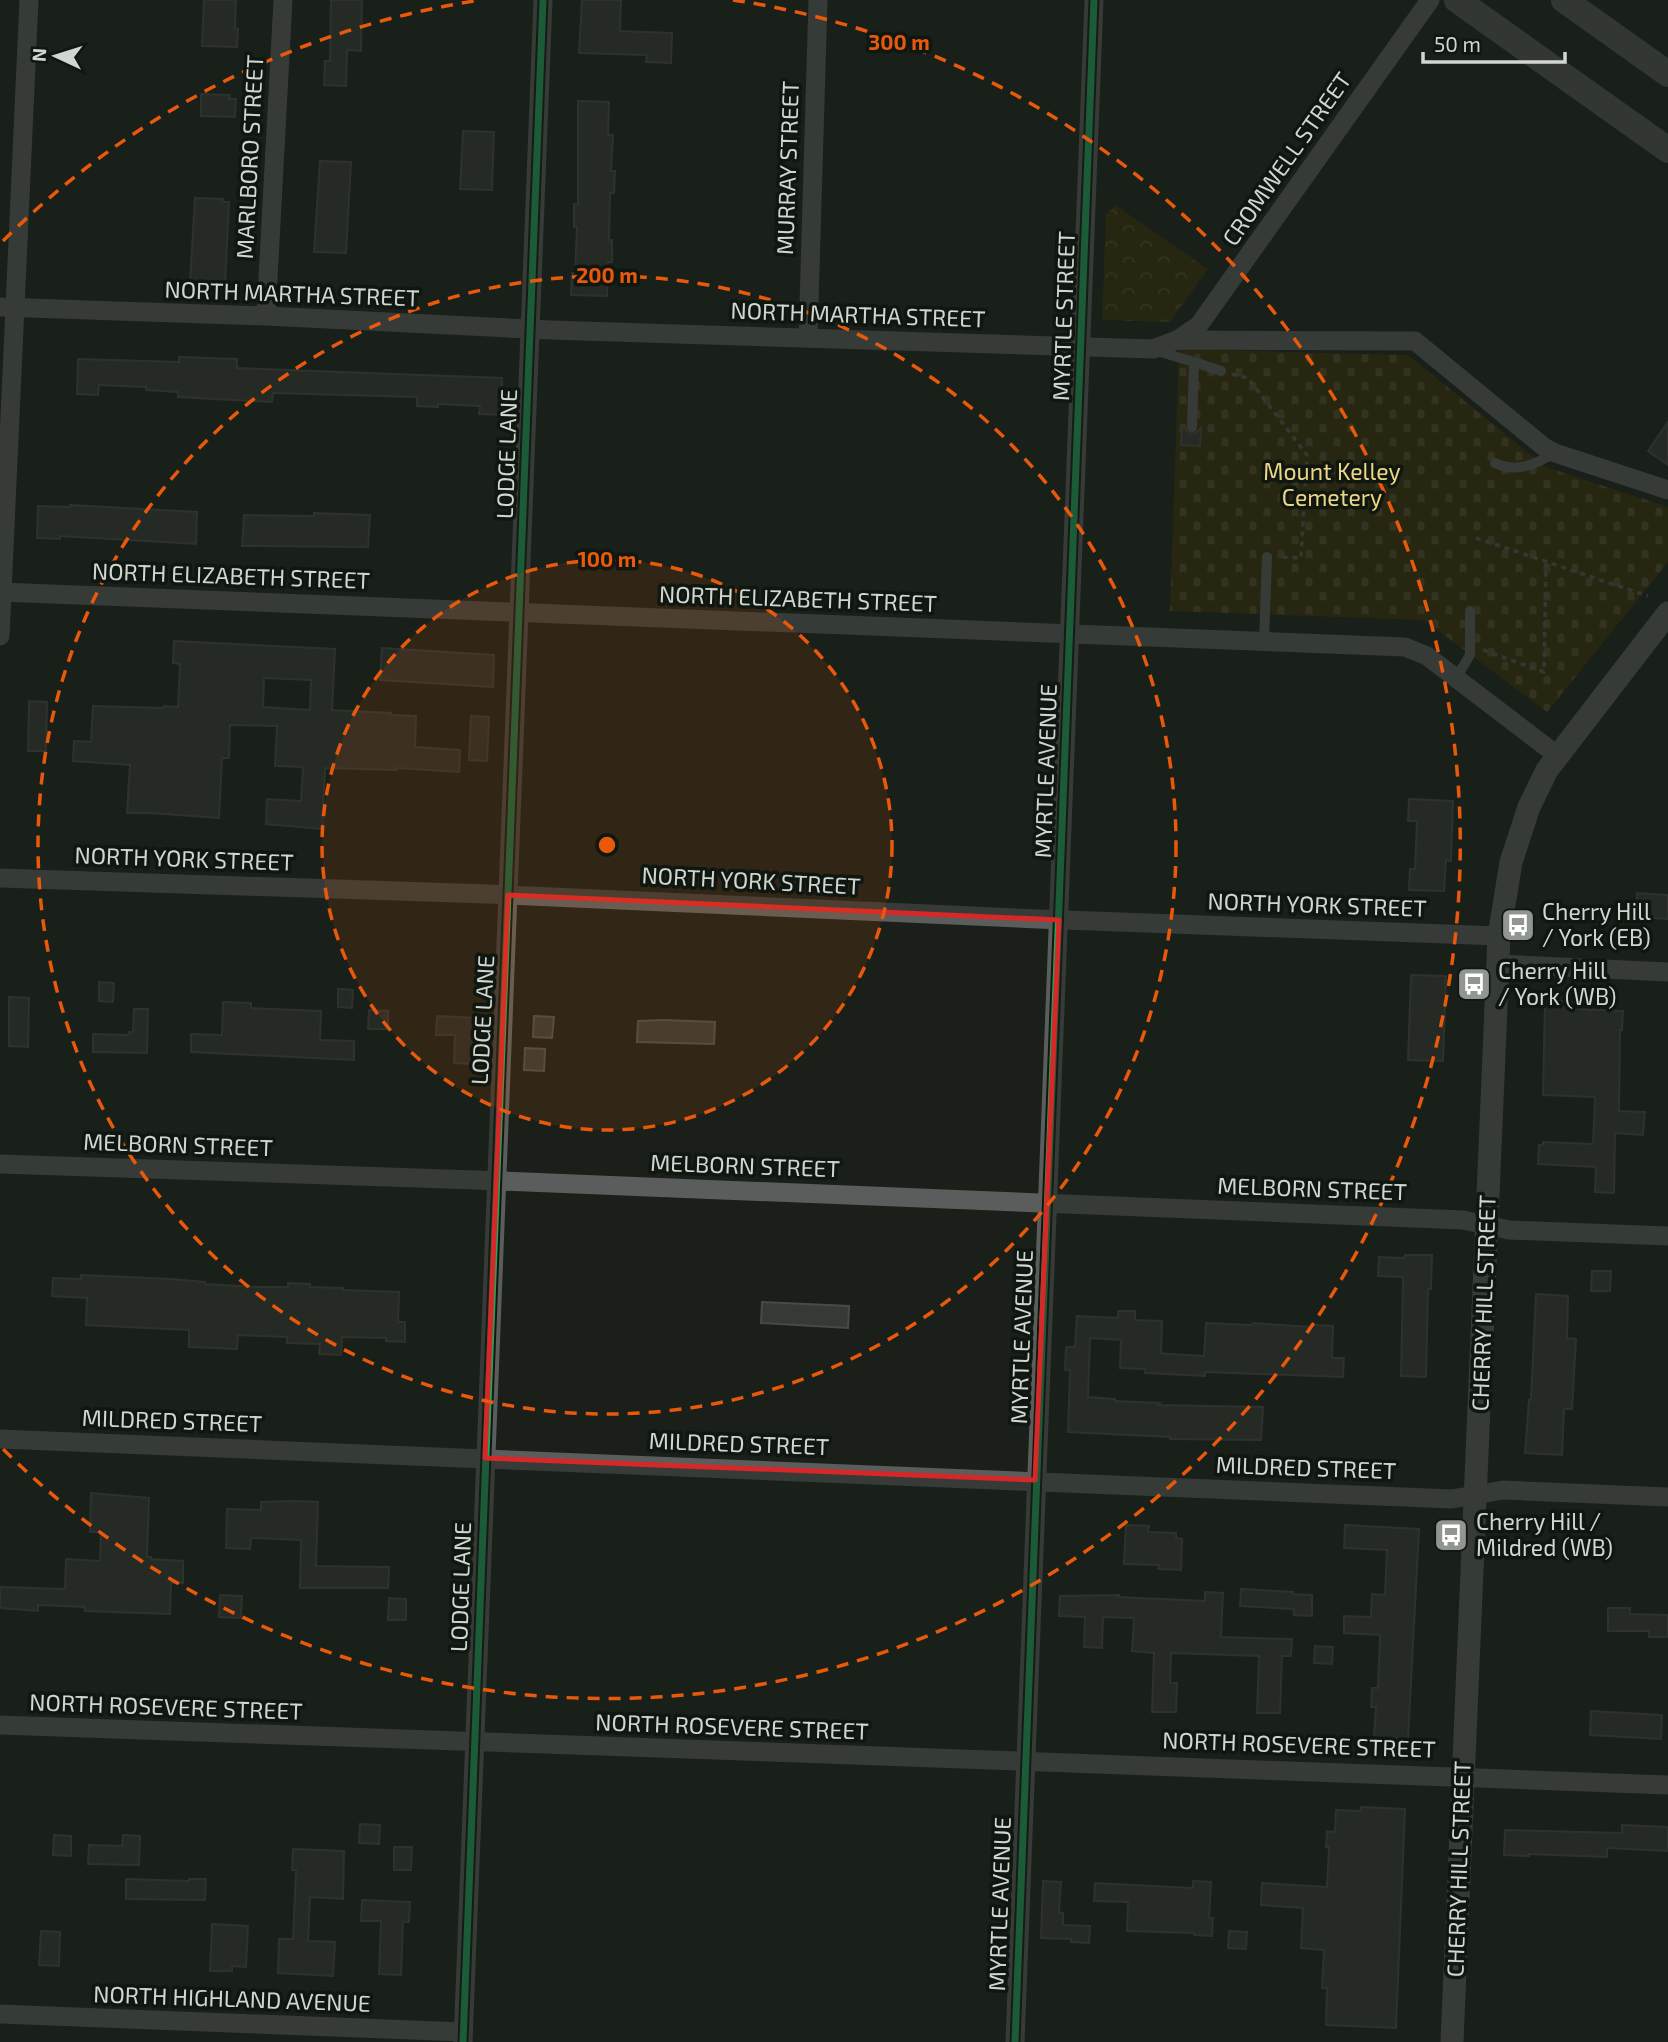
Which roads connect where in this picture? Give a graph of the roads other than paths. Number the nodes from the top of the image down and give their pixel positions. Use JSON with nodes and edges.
{"nodes":[{"id":1,"x":29,"y":0,"type":"edge"},
{"id":2,"x":283,"y":0,"type":"edge"},
{"id":3,"x":543,"y":0,"type":"edge"},
{"id":4,"x":818,"y":0,"type":"edge"},
{"id":5,"x":1094,"y":0,"type":"edge"},
{"id":6,"x":1430,"y":0,"type":"edge"},
{"id":7,"x":1457,"y":0,"type":"edge"},
{"id":8,"x":1564,"y":0,"type":"edge"},
{"id":9,"x":1668,"y":74,"type":"edge"},
{"id":10,"x":1668,"y":150,"type":"edge"},
{"id":11,"x":7,"y":308,"type":"edge"},
{"id":12,"x":266,"y":316,"type":"junction"},
{"id":13,"x":531,"y":329,"type":"junction"},
{"id":14,"x":808,"y":338,"type":"junction"},
{"id":15,"x":1177,"y":340,"type":"junction"},
{"id":16,"x":1083,"y":347,"type":"junction"},
{"id":17,"x":1153,"y":349,"type":"junction"},
{"id":18,"x":1194,"y":362,"type":"junction"},
{"id":19,"x":1221,"y":370,"type":"road end"},
{"id":20,"x":1192,"y":428,"type":"dead end"},
{"id":21,"x":1555,"y":453,"type":"junction"},
{"id":22,"x":1495,"y":463,"type":"dead end"},
{"id":23,"x":1668,"y":490,"type":"edge"},
{"id":24,"x":1268,"y":557,"type":"road end"},
{"id":25,"x":1,"y":592,"type":"edge"},
{"id":26,"x":1470,"y":611,"type":"dead end"},
{"id":27,"x":520,"y":612,"type":"junction"},
{"id":28,"x":1668,"y":612,"type":"edge"},
{"id":29,"x":1071,"y":634,"type":"junction"},
{"id":30,"x":0,"y":636,"type":"edge"},
{"id":31,"x":1264,"y":642,"type":"junction"},
{"id":32,"x":1456,"y":678,"type":"junction"},
{"id":33,"x":1558,"y":756,"type":"junction"},
{"id":34,"x":0,"y":878,"type":"edge"},
{"id":35,"x":508,"y":895,"type":"junction"},
{"id":36,"x":1059,"y":919,"type":"junction"},
{"id":37,"x":1499,"y":936,"type":"junction"},
{"id":38,"x":1498,"y":964,"type":"junction"},
{"id":39,"x":1668,"y":972,"type":"edge"},
{"id":40,"x":0,"y":1164,"type":"edge"},
{"id":41,"x":495,"y":1181,"type":"junction"},
{"id":42,"x":1047,"y":1203,"type":"junction"},
{"id":43,"x":1487,"y":1226,"type":"junction"},
{"id":44,"x":1668,"y":1236,"type":"edge"},
{"id":45,"x":0,"y":1439,"type":"edge"},
{"id":46,"x":485,"y":1458,"type":"junction"},
{"id":47,"x":1035,"y":1480,"type":"junction"},
{"id":48,"x":1476,"y":1495,"type":"junction"},
{"id":49,"x":1668,"y":1497,"type":"edge"},
{"id":50,"x":0,"y":1725,"type":"edge"},
{"id":51,"x":474,"y":1743,"type":"junction"},
{"id":52,"x":1024,"y":1761,"type":"junction"},
{"id":53,"x":1463,"y":1775,"type":"junction"},
{"id":54,"x":1668,"y":1785,"type":"edge"},
{"id":55,"x":0,"y":2014,"type":"edge"},
{"id":56,"x":463,"y":2037,"type":"edge"},
{"id":57,"x":1015,"y":2042,"type":"edge"},
{"id":58,"x":1452,"y":2042,"type":"edge"}],
"edges":[{"from":1,"to":11,"type":"street"},
{"from":2,"to":12,"type":"street","name":"MARLBORO STREET"},
{"from":3,"to":13,"type":"street","name":"LODGE LANE"},
{"from":4,"to":14,"type":"street","name":"MURRAY STREET"},
{"from":5,"to":16,"type":"street","name":"MYRTLE STREET"},
{"from":6,"to":15,"type":"street","name":"CROMWELL STREET"},
{"from":7,"to":10,"type":"main road"},
{"from":8,"to":9,"type":"main road"},
{"from":11,"to":12,"type":"street","name":"NORTH MARTHA STREET"},
{"from":11,"to":25,"type":"street"},
{"from":12,"to":13,"type":"street","name":"NORTH MARTHA STREET"},
{"from":13,"to":14,"type":"street","name":"NORTH MARTHA STREET"},
{"from":13,"to":27,"type":"street","name":"LODGE LANE"},
{"from":14,"to":16,"type":"street","name":"NORTH MARTHA STREET"},
{"from":15,"to":17,"type":"street","name":"NORTH MARTHA STREET"},
{"from":15,"to":21,"type":"street","name":"NORTH MARTHA STREET"},
{"from":16,"to":17,"type":"street","name":"NORTH MARTHA STREET"},
{"from":16,"to":29,"type":"street","name":"MYRTLE STREET"},
{"from":17,"to":18,"type":"lane"},
{"from":18,"to":19,"type":"lane"},
{"from":18,"to":20,"type":"lane"},
{"from":21,"to":22,"type":"lane"},
{"from":21,"to":23,"type":"street","name":"NORTH MARTHA STREET"},
{"from":24,"to":31,"type":"lane"},
{"from":25,"to":27,"type":"street","name":"NORTH ELIZABETH STREET"},
{"from":25,"to":30,"type":"street"},
{"from":26,"to":32,"type":"lane"},
{"from":27,"to":29,"type":"street","name":"NORTH ELIZABETH STREET"},
{"from":27,"to":35,"type":"street","name":"LODGE LANE"},
{"from":28,"to":33,"type":"street","name":"CHERRY HILL STREET"},
{"from":29,"to":31,"type":"street","name":"NORTH ELIZABETH STREET"},
{"from":29,"to":36,"type":"street","name":"MYRTLE AVENUE"},
{"from":31,"to":32,"type":"street","name":"NORTH ELIZABETH STREET"},
{"from":32,"to":33,"type":"street","name":"NORTH ELIZABETH STREET"},
{"from":33,"to":37,"type":"street","name":"CHERRY HILL STREET"},
{"from":34,"to":35,"type":"street","name":"NORTH YORK STREET"},
{"from":35,"to":36,"type":"street","name":"NORTH YORK STREET"},
{"from":35,"to":41,"type":"street","name":"LODGE LANE"},
{"from":36,"to":37,"type":"street","name":"NORTH YORK STREET"},
{"from":36,"to":42,"type":"street","name":"MYRTLE AVENUE"},
{"from":37,"to":38,"type":"street","name":"CHERRY HILL STREET"},
{"from":38,"to":39,"type":"street"},
{"from":38,"to":43,"type":"street","name":"CHERRY HILL STREET"},
{"from":40,"to":41,"type":"street","name":"MELBORN STREET"},
{"from":41,"to":42,"type":"street","name":"MELBORN STREET"},
{"from":41,"to":46,"type":"street","name":"LODGE LANE"},
{"from":42,"to":43,"type":"street","name":"MELBORN STREET"},
{"from":42,"to":47,"type":"street","name":"MYRTLE AVENUE"},
{"from":43,"to":44,"type":"street","name":"MELBORN STREET"},
{"from":43,"to":48,"type":"street","name":"CHERRY HILL STREET"},
{"from":45,"to":46,"type":"street","name":"MILDRED STREET"},
{"from":46,"to":47,"type":"street","name":"MILDRED STREET"},
{"from":46,"to":51,"type":"street","name":"LODGE LANE"},
{"from":47,"to":48,"type":"street","name":"MILDRED STREET"},
{"from":47,"to":52,"type":"street","name":"MYRTLE AVENUE"},
{"from":48,"to":49,"type":"street","name":"MILDRED STREET"},
{"from":48,"to":53,"type":"street","name":"CHERRY HILL STREET"},
{"from":50,"to":51,"type":"street","name":"NORTH ROSEVERE STREET"},
{"from":51,"to":52,"type":"street","name":"NORTH ROSEVERE STREET"},
{"from":51,"to":56,"type":"street","name":"LODGE LANE"},
{"from":52,"to":53,"type":"street","name":"NORTH ROSEVERE STREET"},
{"from":52,"to":57,"type":"street","name":"MYRTLE AVENUE"},
{"from":53,"to":54,"type":"street","name":"NORTH ROSEVERE STREET"},
{"from":53,"to":58,"type":"street","name":"CHERRY HILL STREET"},
{"from":55,"to":56,"type":"street","name":"NORTH HIGHLAND AVENUE"}]}
